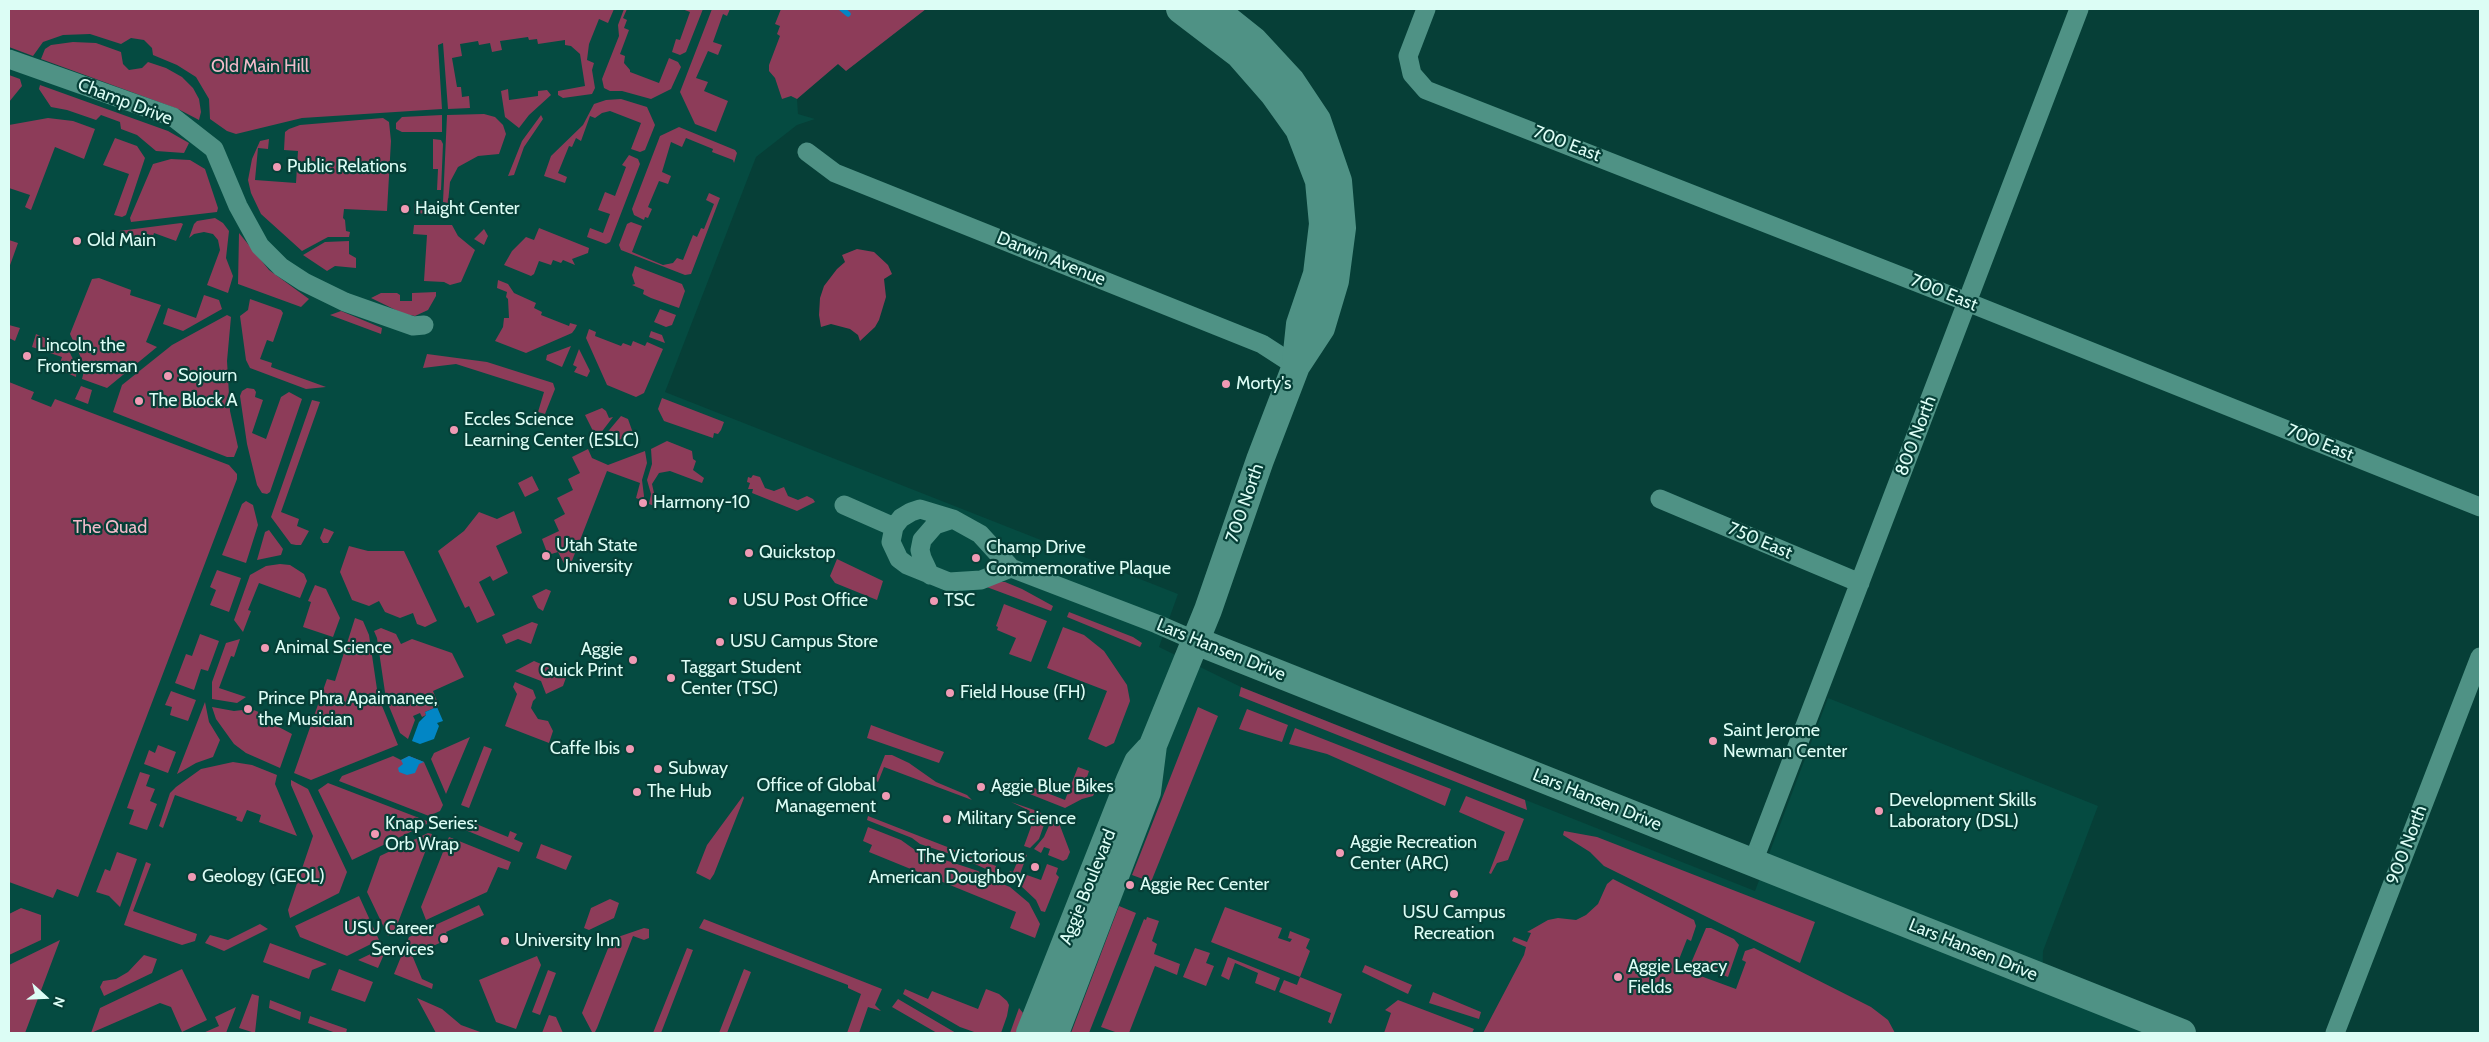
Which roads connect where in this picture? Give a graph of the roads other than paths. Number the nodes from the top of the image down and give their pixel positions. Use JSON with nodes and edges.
{"nodes":[{"id":1,"x":1180,"y":9,"type":"edge"},
{"id":2,"x":1214,"y":9,"type":"edge"},
{"id":3,"x":1426,"y":9,"type":"edge"},
{"id":4,"x":2079,"y":9,"type":"edge"},
{"id":5,"x":9,"y":59,"type":"edge"},
{"id":6,"x":1308,"y":124,"type":"junction"},
{"id":7,"x":807,"y":152,"type":"dead end"},
{"id":8,"x":1967,"y":302,"type":"junction"},
{"id":9,"x":424,"y":325,"type":"dead end"},
{"id":10,"x":1296,"y":366,"type":"junction"},
{"id":11,"x":1660,"y":499,"type":"dead end"},
{"id":12,"x":844,"y":505,"type":"dead end"},
{"id":13,"x":2480,"y":507,"type":"edge"},
{"id":14,"x":953,"y":519,"type":"junction"},
{"id":15,"x":894,"y":527,"type":"junction"},
{"id":16,"x":1011,"y":568,"type":"junction"},
{"id":17,"x":930,"y":575,"type":"junction"},
{"id":18,"x":1860,"y":583,"type":"junction"},
{"id":19,"x":1196,"y":641,"type":"junction"},
{"id":20,"x":2480,"y":656,"type":"edge"},
{"id":21,"x":1153,"y":745,"type":"junction"},
{"id":22,"x":1753,"y":862,"type":"junction"},
{"id":23,"x":1030,"y":1033,"type":"edge"},
{"id":24,"x":1055,"y":1033,"type":"edge"},
{"id":25,"x":2182,"y":1033,"type":"edge"},
{"id":26,"x":2335,"y":1033,"type":"edge"}],
"edges":[{"from":1,"to":6,"type":"main road"},
{"from":2,"to":6,"type":"main road"},
{"from":3,"to":8,"type":"street","name":"700 East"},
{"from":4,"to":8,"type":"street","name":"800 North"},
{"from":5,"to":9,"type":"street","name":"Champ Drive"},
{"from":6,"to":10,"type":"main road","name":"700 North"},
{"from":7,"to":10,"type":"street","name":"Darwin Avenue"},
{"from":8,"to":13,"type":"street","name":"700 East"},
{"from":8,"to":18,"type":"street","name":"800 North"},
{"from":10,"to":19,"type":"main road","name":"700 North"},
{"from":11,"to":18,"type":"street","name":"750 East"},
{"from":12,"to":15,"type":"street"},
{"from":14,"to":15,"type":"street","name":"Lars Hansen Drive"},
{"from":14,"to":16,"type":"street","name":"Lars Hansen Drive"},
{"from":14,"to":17,"type":"street"},
{"from":15,"to":17,"type":"street"},
{"from":16,"to":17,"type":"street"},
{"from":16,"to":19,"type":"street","name":"Lars Hansen Drive"},
{"from":18,"to":22,"type":"street","name":"800 North"},
{"from":19,"to":21,"type":"main road","name":"Aggie Boulevard"},
{"from":19,"to":22,"type":"main road","name":"Lars Hansen Drive"},
{"from":20,"to":26,"type":"street","name":"900 North"},
{"from":21,"to":23,"type":"main road","name":"Aggie Boulevard"},
{"from":21,"to":24,"type":"main road","name":"Aggie Boulevard"},
{"from":22,"to":25,"type":"main road","name":"Lars Hansen Drive"}]}
